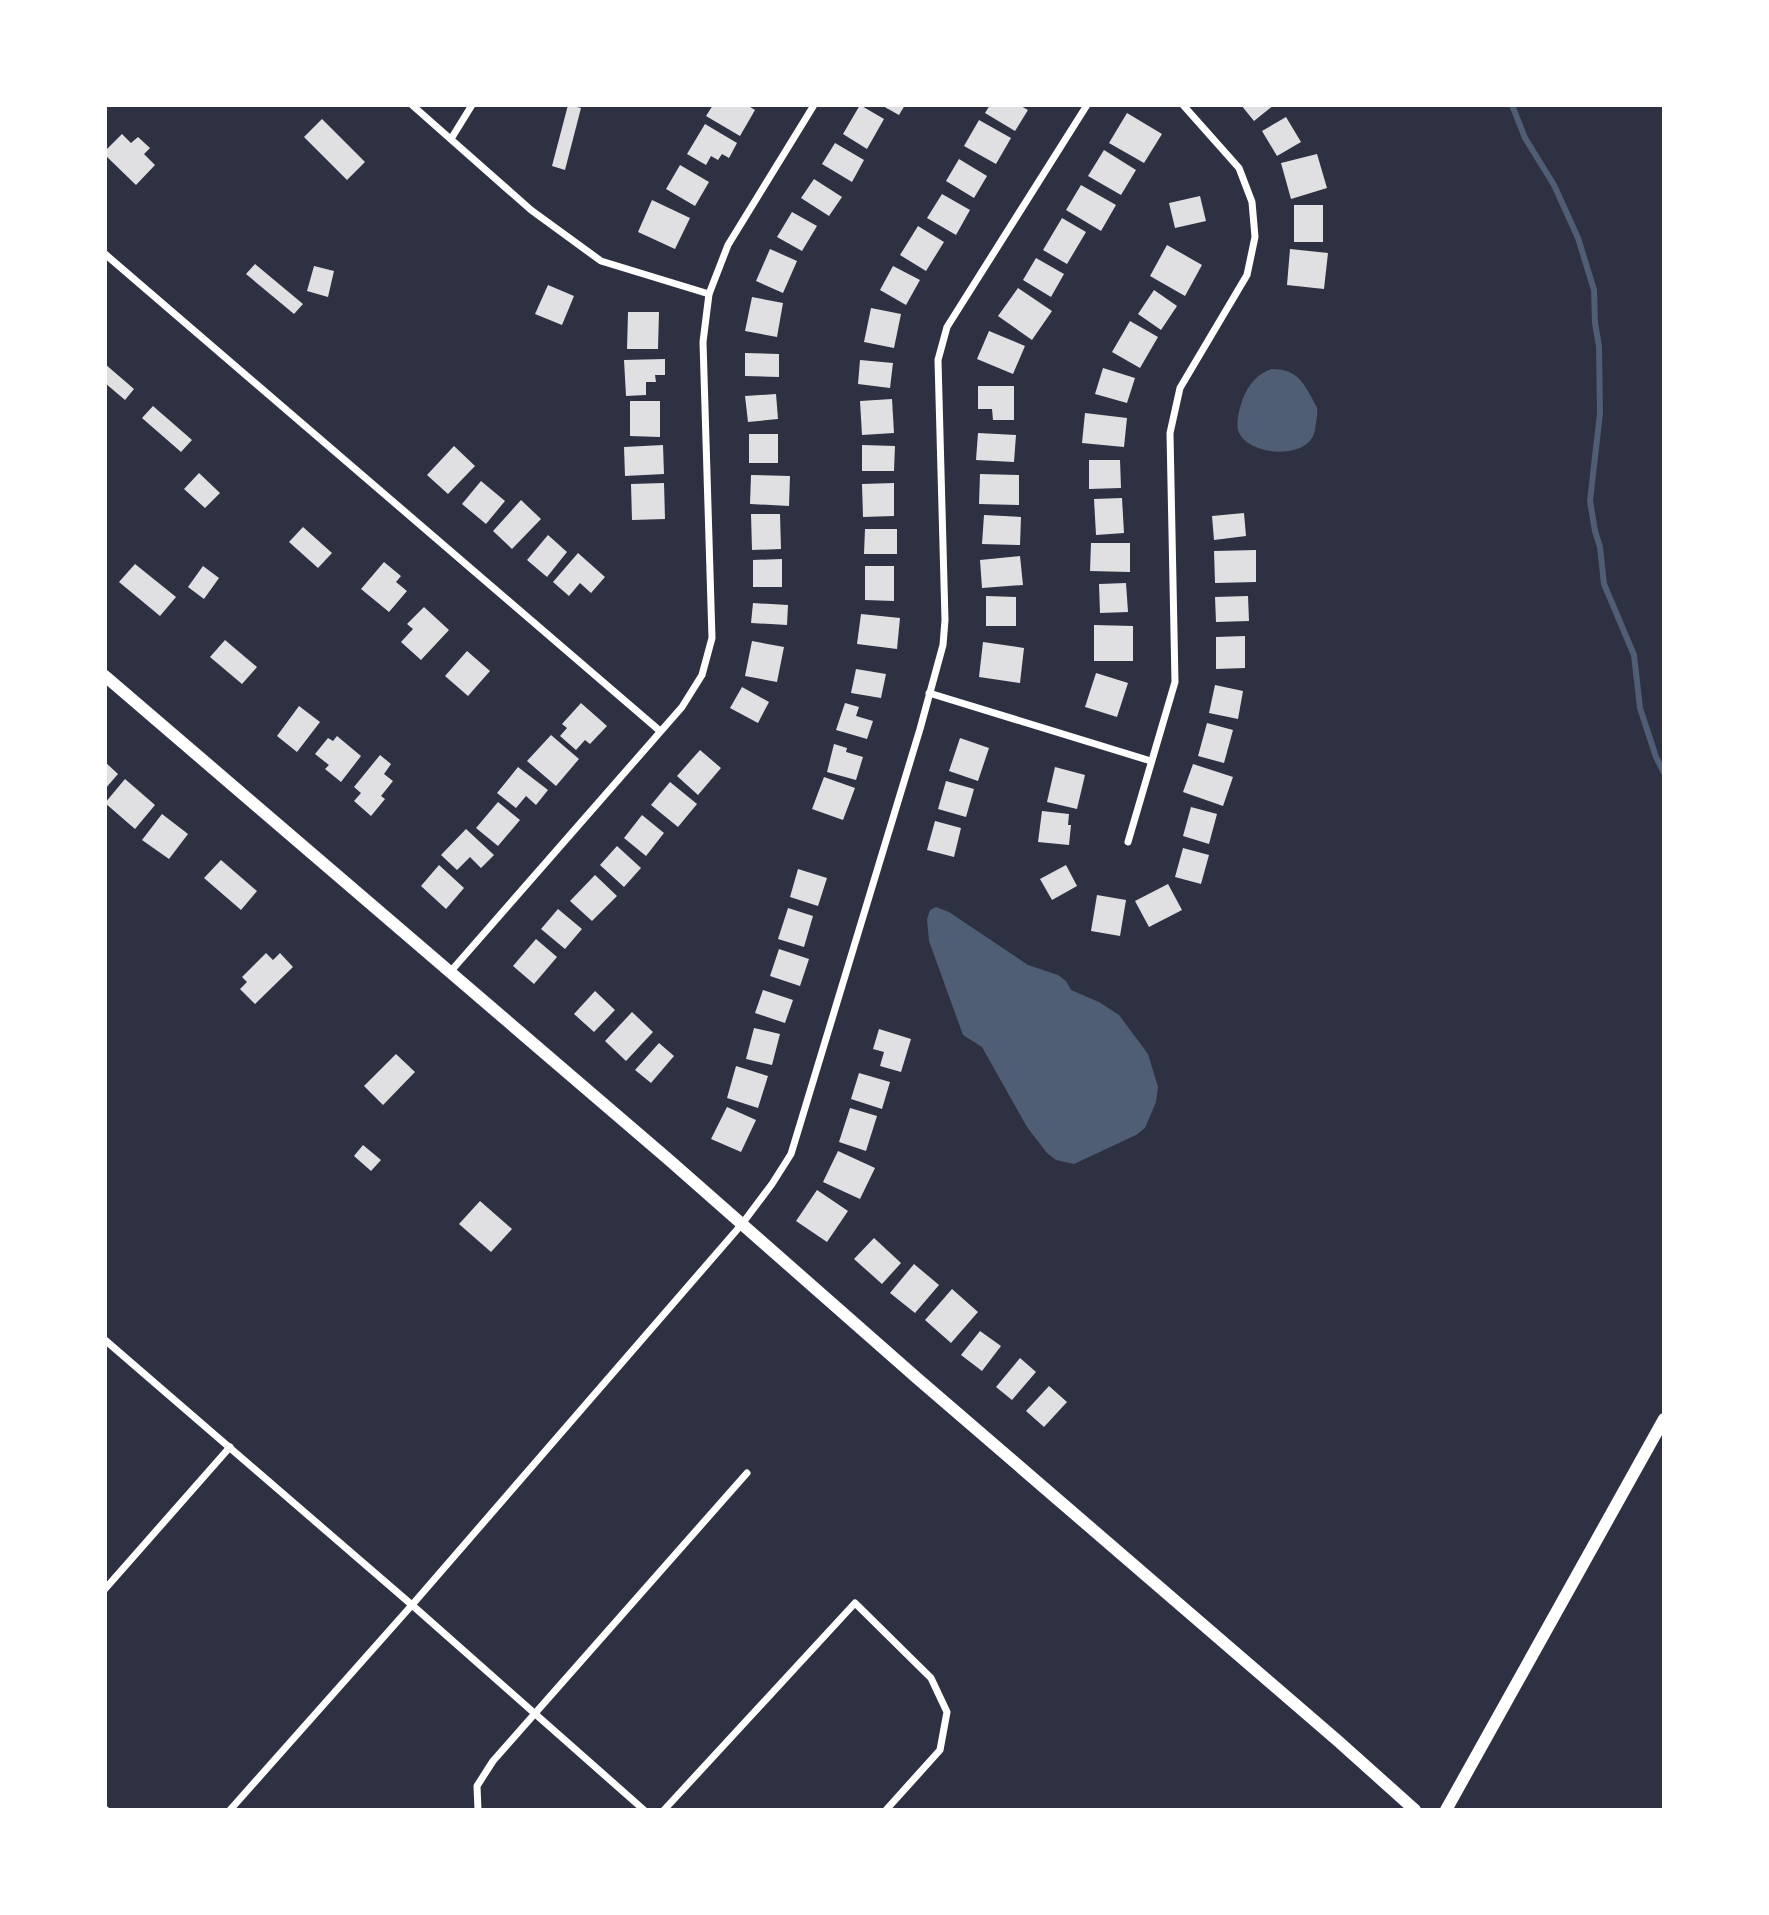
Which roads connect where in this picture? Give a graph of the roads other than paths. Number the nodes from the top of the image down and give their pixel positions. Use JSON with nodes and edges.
{"nodes":[{"id":1,"x":412,"y":105,"type":"edge"},
{"id":2,"x":472,"y":105,"type":"edge"},
{"id":3,"x":814,"y":105,"type":"edge"},
{"id":4,"x":1087,"y":105,"type":"edge"},
{"id":5,"x":1183,"y":105,"type":"edge"},
{"id":6,"x":451,"y":139,"type":"junction"},
{"id":7,"x":105,"y":254,"type":"edge"},
{"id":8,"x":709,"y":294,"type":"junction"},
{"id":9,"x":105,"y":676,"type":"edge"},
{"id":10,"x":929,"y":693,"type":"junction"},
{"id":11,"x":660,"y":731,"type":"junction"},
{"id":12,"x":1152,"y":761,"type":"junction"},
{"id":13,"x":1128,"y":842,"type":"dead end"},
{"id":14,"x":451,"y":971,"type":"junction"},
{"id":15,"x":741,"y":1224,"type":"junction"},
{"id":16,"x":105,"y":1340,"type":"edge"},
{"id":17,"x":1664,"y":1419,"type":"edge"},
{"id":18,"x":230,"y":1447,"type":"junction"},
{"id":19,"x":747,"y":1472,"type":"dead end"},
{"id":20,"x":105,"y":1589,"type":"edge"},
{"id":21,"x":412,"y":1605,"type":"junction"},
{"id":22,"x":535,"y":1715,"type":"junction"},
{"id":23,"x":230,"y":1810,"type":"edge"},
{"id":24,"x":478,"y":1810,"type":"edge"},
{"id":25,"x":644,"y":1810,"type":"edge"},
{"id":26,"x":664,"y":1810,"type":"edge"},
{"id":27,"x":886,"y":1810,"type":"edge"},
{"id":28,"x":1415,"y":1810,"type":"edge"},
{"id":29,"x":1446,"y":1810,"type":"edge"}],
"edges":[{"from":1,"to":6,"type":"street"},
{"from":2,"to":6,"type":"street"},
{"from":3,"to":8,"type":"street"},
{"from":4,"to":10,"type":"street"},
{"from":5,"to":12,"type":"street"},
{"from":6,"to":8,"type":"street"},
{"from":7,"to":11,"type":"street"},
{"from":8,"to":11,"type":"street"},
{"from":9,"to":14,"type":"street"},
{"from":10,"to":12,"type":"street"},
{"from":10,"to":15,"type":"street"},
{"from":11,"to":14,"type":"street"},
{"from":12,"to":13,"type":"street"},
{"from":14,"to":15,"type":"street"},
{"from":15,"to":21,"type":"street"},
{"from":15,"to":28,"type":"street"},
{"from":16,"to":18,"type":"street"},
{"from":17,"to":29,"type":"street"},
{"from":18,"to":20,"type":"street"},
{"from":18,"to":21,"type":"street"},
{"from":19,"to":22,"type":"street"},
{"from":21,"to":22,"type":"street"},
{"from":21,"to":23,"type":"street"},
{"from":22,"to":24,"type":"street"},
{"from":22,"to":25,"type":"street"},
{"from":26,"to":27,"type":"street"}]}
